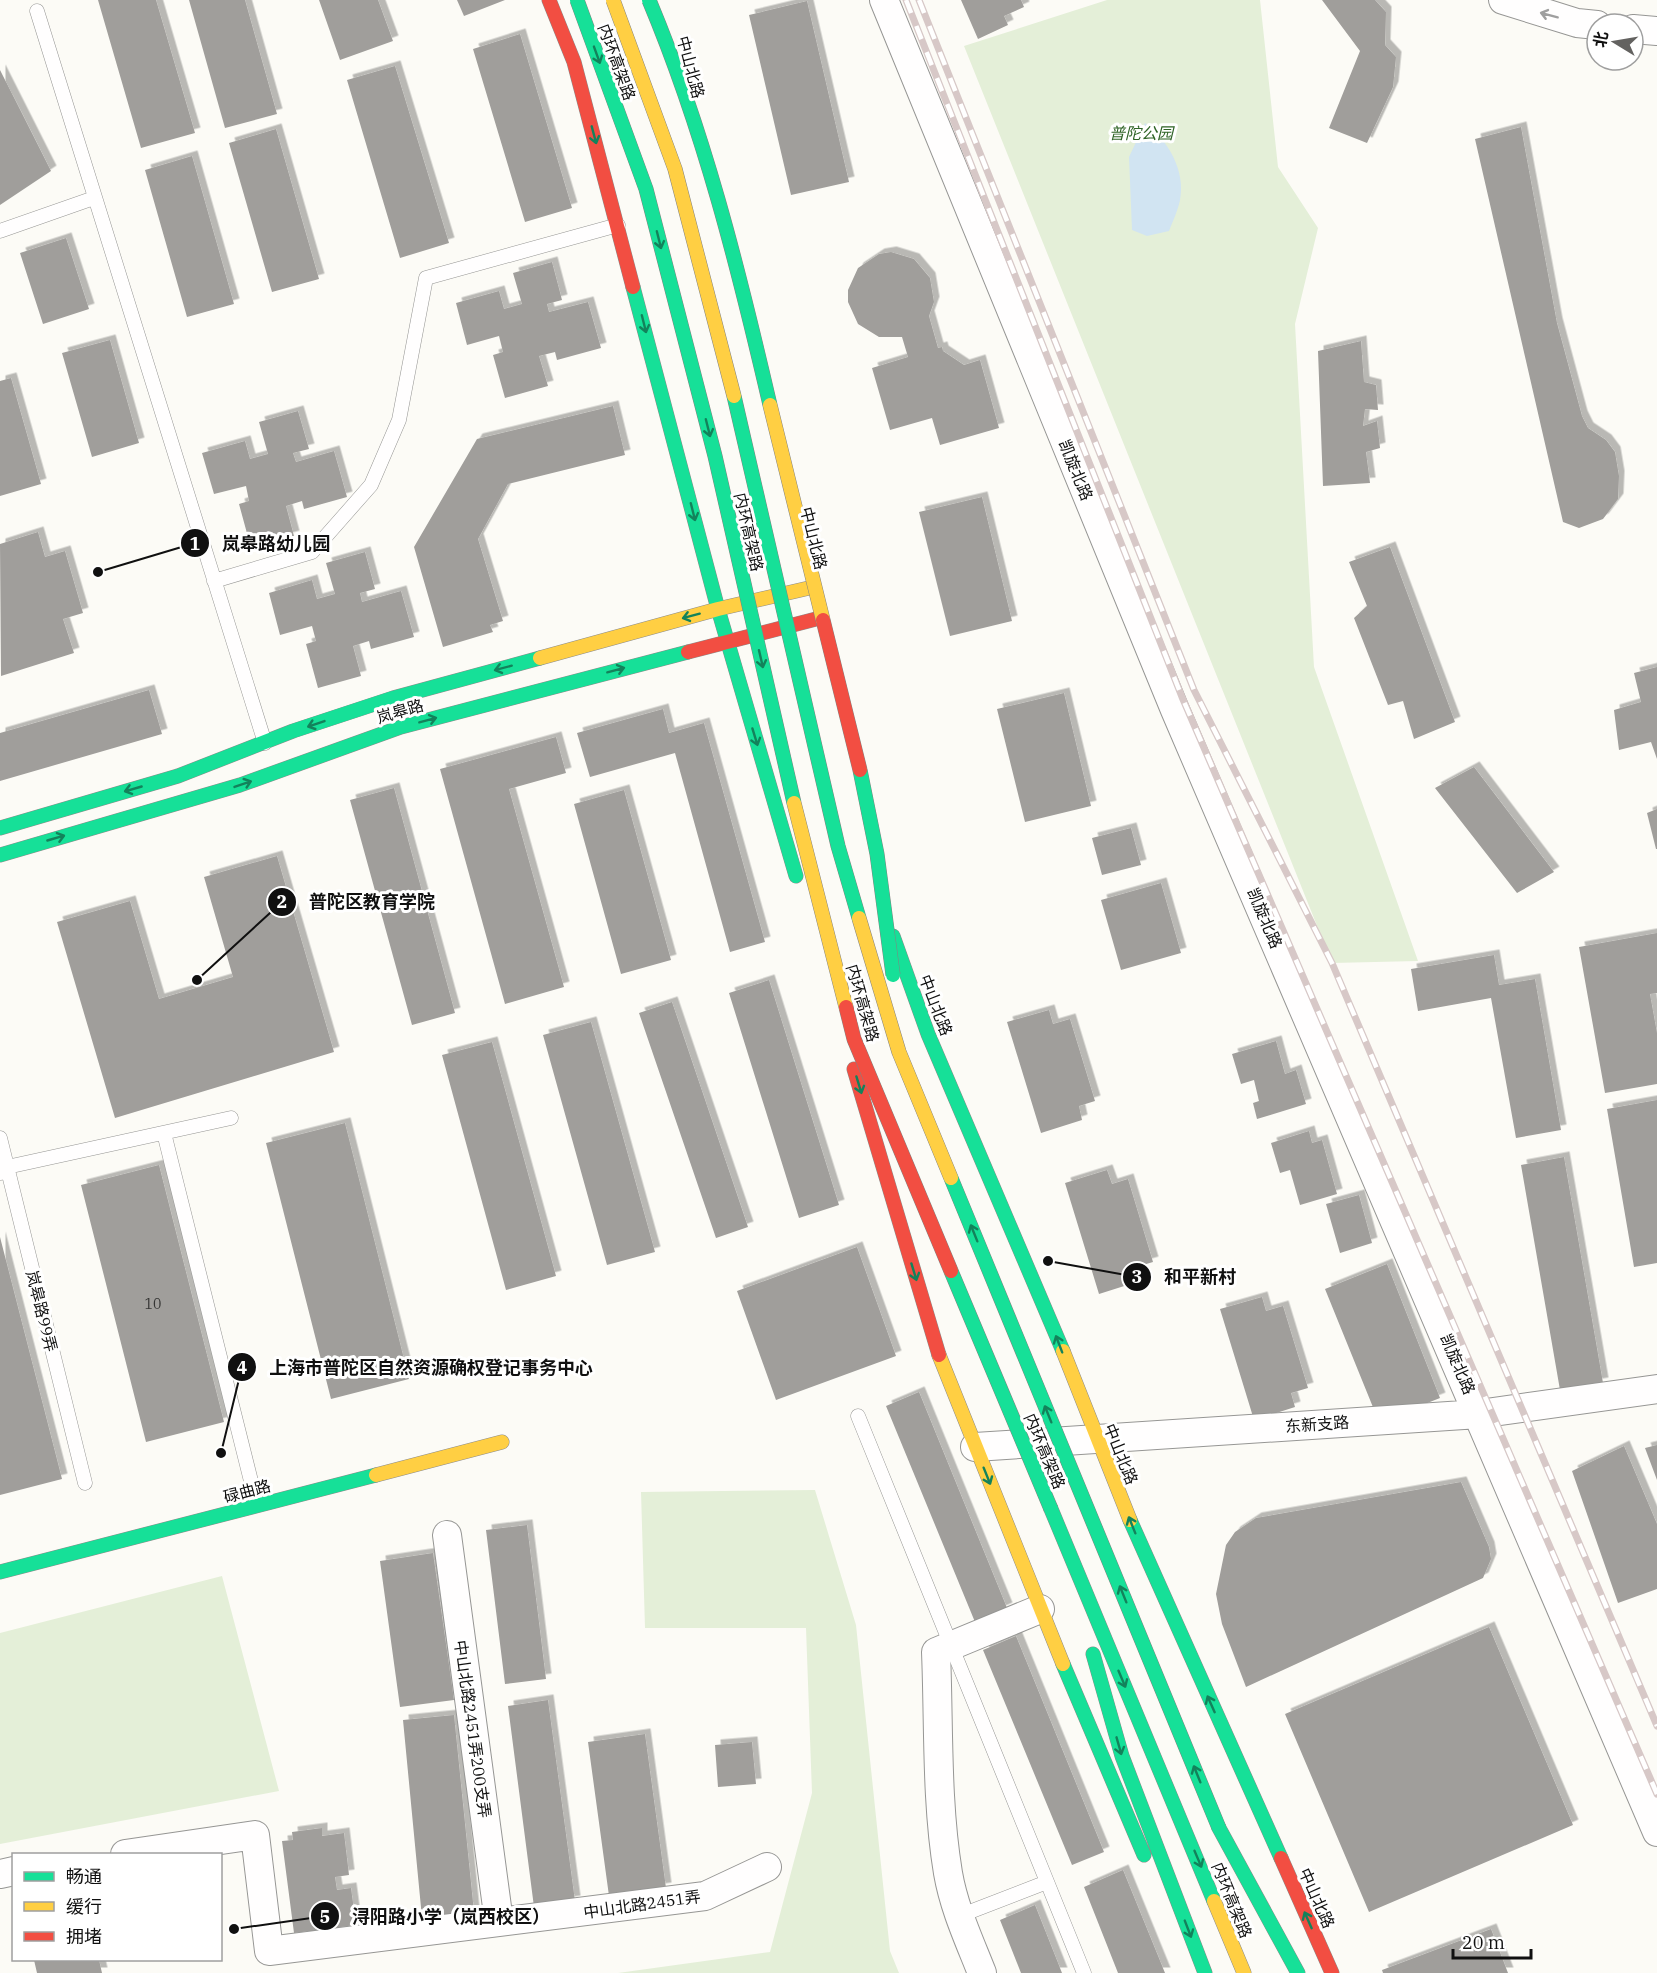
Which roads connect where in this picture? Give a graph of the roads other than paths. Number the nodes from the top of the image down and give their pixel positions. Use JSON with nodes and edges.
{"nodes":[{"id":1,"x":549,"y":0,"type":"edge"},
{"id":2,"x":577,"y":0,"type":"edge"},
{"id":3,"x":613,"y":0,"type":"edge"},
{"id":4,"x":649,"y":0,"type":"edge"},
{"id":5,"x":655,"y":0,"type":"edge"},
{"id":6,"x":884,"y":0,"type":"edge"},
{"id":7,"x":1503,"y":0,"type":"edge"},
{"id":8,"x":37,"y":11,"type":"dead end"},
{"id":9,"x":1585,"y":23,"type":"edge"},
{"id":10,"x":94,"y":198,"type":"junction"},
{"id":11,"x":618,"y":225,"type":"junction"},
{"id":12,"x":0,"y":231,"type":"edge"},
{"id":13,"x":214,"y":581,"type":"junction"},
{"id":14,"x":809,"y":588,"type":"junction"},
{"id":15,"x":718,"y":609,"type":"junction"},
{"id":16,"x":816,"y":619,"type":"junction"},
{"id":17,"x":727,"y":641,"type":"junction"},
{"id":18,"x":265,"y":743,"type":"junction"},
{"id":19,"x":0,"y":828,"type":"edge"},
{"id":20,"x":0,"y":855,"type":"edge"},
{"id":21,"x":899,"y":1052,"type":"junction"},
{"id":22,"x":231,"y":1118,"type":"dead end"},
{"id":23,"x":164,"y":1133,"type":"junction"},
{"id":24,"x":0,"y":1138,"type":"edge"},
{"id":25,"x":4,"y":1171,"type":"edge"},
{"id":26,"x":1657,"y":1389,"type":"edge"},
{"id":27,"x":1479,"y":1414,"type":"junction"},
{"id":28,"x":858,"y":1416,"type":"dead end"},
{"id":29,"x":1096,"y":1439,"type":"junction"},
{"id":30,"x":502,"y":1442,"type":"dead end"},
{"id":31,"x":975,"y":1447,"type":"junction"},
{"id":32,"x":85,"y":1483,"type":"dead end"},
{"id":33,"x":257,"y":1505,"type":"junction"},
{"id":34,"x":1051,"y":1509,"type":"junction"},
{"id":35,"x":447,"y":1535,"type":"dead end"},
{"id":36,"x":0,"y":1572,"type":"edge"},
{"id":37,"x":1040,"y":1609,"type":"junction"},
{"id":38,"x":951,"y":1645,"type":"junction"},
{"id":39,"x":1219,"y":1828,"type":"junction"},
{"id":40,"x":1657,"y":1832,"type":"edge"},
{"id":41,"x":132,"y":1853,"type":"edge"},
{"id":42,"x":767,"y":1867,"type":"dead end"},
{"id":43,"x":1047,"y":1882,"type":"junction"},
{"id":44,"x":959,"y":1916,"type":"junction"},
{"id":45,"x":499,"y":1922,"type":"junction"},
{"id":46,"x":1270,"y":1952,"type":"dead end"},
{"id":47,"x":982,"y":1973,"type":"edge"},
{"id":48,"x":1084,"y":1973,"type":"edge"},
{"id":49,"x":1194,"y":1973,"type":"edge"},
{"id":50,"x":1205,"y":1973,"type":"edge"},
{"id":51,"x":1244,"y":1973,"type":"edge"},
{"id":52,"x":1298,"y":1973,"type":"edge"},
{"id":53,"x":1332,"y":1973,"type":"edge"}],
"edges":[{"from":1,"to":11,"type":"main road","one_way":true},
{"from":2,"to":34,"type":"main road","name":"内环高架路","one_way":true,"bridge":true},
{"from":3,"to":21,"type":"main road","name":"内环高架路","bridge":true},
{"from":4,"to":21,"type":"main road","bridge":true},
{"from":5,"to":14,"type":"main road","name":"中山北路"},
{"from":6,"to":27,"type":"street","name":"凯旋北路"},
{"from":9,"to":7,"type":"street","one_way":true},
{"from":8,"to":10,"type":"lane"},
{"from":10,"to":12,"type":"lane"},
{"from":10,"to":13,"type":"lane"},
{"from":11,"to":13,"type":"lane"},
{"from":11,"to":15,"type":"main road","one_way":true},
{"from":13,"to":18,"type":"lane"},
{"from":14,"to":15,"type":"main road","name":"岚皋路"},
{"from":14,"to":16,"type":"main road","name":"中山北路"},
{"from":15,"to":17,"type":"main road"},
{"from":15,"to":18,"type":"main road","name":"岚皋路","one_way":true},
{"from":16,"to":17,"type":"main road","name":"岚皋路"},
{"from":29,"to":16,"type":"main road","name":"中山北路","one_way":true},
{"from":20,"to":17,"type":"main road","name":"岚皋路","one_way":true},
{"from":17,"to":31,"type":"main road","one_way":true},
{"from":18,"to":19,"type":"main road","name":"岚皋路","one_way":true},
{"from":39,"to":21,"type":"main road","name":"内环高架路","one_way":true,"bridge":true},
{"from":22,"to":23,"type":"lane"},
{"from":23,"to":25,"type":"lane"},
{"from":23,"to":33,"type":"lane"},
{"from":24,"to":25,"type":"lane","name":"岚皋路99弄"},
{"from":25,"to":32,"type":"lane","name":"岚皋路99弄"},
{"from":26,"to":27,"type":"street","name":"东新支路"},
{"from":27,"to":29,"type":"street","name":"东新支路"},
{"from":27,"to":40,"type":"street","name":"凯旋北路"},
{"from":28,"to":38,"type":"lane"},
{"from":29,"to":31,"type":"street","name":"东新支路"},
{"from":53,"to":29,"type":"main road","name":"中山北路","one_way":true},
{"from":30,"to":33,"type":"main road","name":"碌曲路"},
{"from":31,"to":37,"type":"main road","one_way":true},
{"from":33,"to":36,"type":"main road","name":"碌曲路"},
{"from":34,"to":50,"type":"main road","one_way":true},
{"from":34,"to":51,"type":"main road","name":"内环高架路","one_way":true},
{"from":35,"to":45,"type":"street","name":"中山北路2451弄200支弄"},
{"from":37,"to":38,"type":"street"},
{"from":37,"to":49,"type":"main road"},
{"from":38,"to":43,"type":"lane"},
{"from":38,"to":44,"type":"street"},
{"from":39,"to":46,"type":"main road","name":"内环高架路"},
{"from":39,"to":52,"type":"main road"},
{"from":41,"to":45,"type":"street","name":"中山北路2451弄"},
{"from":42,"to":45,"type":"street","name":"中山北路2451弄"},
{"from":43,"to":44,"type":"lane"},
{"from":43,"to":48,"type":"lane"},
{"from":44,"to":47,"type":"street"}]}
